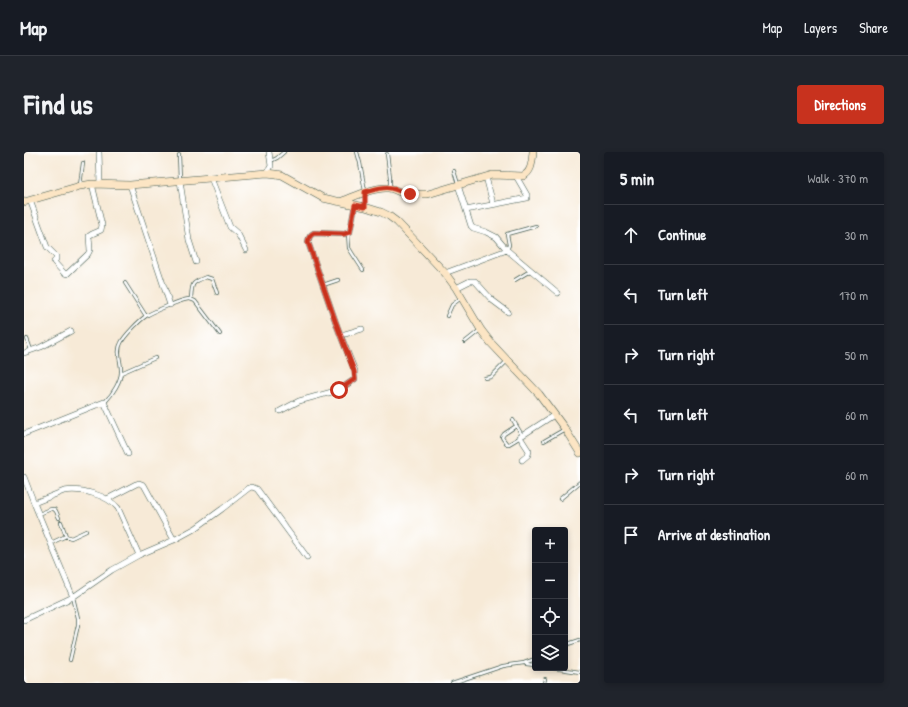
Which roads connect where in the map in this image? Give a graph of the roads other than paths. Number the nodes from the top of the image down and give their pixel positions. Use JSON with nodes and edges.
{"nodes":[{"id":1,"x":99,"y":152,"type":"edge"},
{"id":2,"x":269,"y":152,"type":"edge"},
{"id":3,"x":284,"y":152,"type":"edge"},
{"id":4,"x":357,"y":152,"type":"edge"},
{"id":5,"x":533,"y":152,"type":"edge"},
{"id":6,"x":387,"y":154,"type":"dead end"},
{"id":7,"x":178,"y":156,"type":"dead end"},
{"id":8,"x":270,"y":161,"type":"junction"},
{"id":9,"x":83,"y":163,"type":"dead end"},
{"id":10,"x":454,"y":171,"type":"dead end"},
{"id":11,"x":267,"y":173,"type":"junction"},
{"id":12,"x":516,"y":176,"type":"junction"},
{"id":13,"x":486,"y":177,"type":"junction"},
{"id":14,"x":211,"y":178,"type":"junction"},
{"id":15,"x":180,"y":181,"type":"junction"},
{"id":16,"x":92,"y":184,"type":"junction"},
{"id":17,"x":100,"y":184,"type":"junction"},
{"id":18,"x":130,"y":185,"type":"junction"},
{"id":19,"x":458,"y":185,"type":"junction"},
{"id":20,"x":80,"y":186,"type":"junction"},
{"id":21,"x":390,"y":188,"type":"junction"},
{"id":22,"x":365,"y":192,"type":"junction"},
{"id":23,"x":27,"y":201,"type":"edge"},
{"id":24,"x":340,"y":202,"type":"junction"},
{"id":25,"x":493,"y":204,"type":"junction"},
{"id":26,"x":355,"y":205,"type":"junction"},
{"id":27,"x":365,"y":207,"type":"junction"},
{"id":28,"x":466,"y":210,"type":"junction"},
{"id":29,"x":536,"y":226,"type":"dead end"},
{"id":30,"x":348,"y":233,"type":"junction"},
{"id":31,"x":246,"y":250,"type":"dead end"},
{"id":32,"x":506,"y":250,"type":"junction"},
{"id":33,"x":196,"y":262,"type":"dead end"},
{"id":34,"x":363,"y":270,"type":"dead end"},
{"id":35,"x":530,"y":271,"type":"junction"},
{"id":36,"x":445,"y":272,"type":"junction"},
{"id":37,"x":338,"y":280,"type":"dead end"},
{"id":38,"x":515,"y":280,"type":"dead end"},
{"id":39,"x":125,"y":282,"type":"dead end"},
{"id":40,"x":323,"y":285,"type":"junction"},
{"id":41,"x":456,"y":288,"type":"junction"},
{"id":42,"x":217,"y":293,"type":"dead end"},
{"id":43,"x":558,"y":293,"type":"dead end"},
{"id":44,"x":462,"y":298,"type":"junction"},
{"id":45,"x":191,"y":299,"type":"junction"},
{"id":46,"x":170,"y":305,"type":"junction"},
{"id":47,"x":508,"y":312,"type":"dead end"},
{"id":48,"x":146,"y":316,"type":"junction"},
{"id":49,"x":447,"y":316,"type":"dead end"},
{"id":50,"x":362,"y":329,"type":"dead end"},
{"id":51,"x":481,"y":330,"type":"junction"},
{"id":52,"x":71,"y":331,"type":"dead end"},
{"id":53,"x":220,"y":334,"type":"dead end"},
{"id":54,"x":340,"y":334,"type":"junction"},
{"id":55,"x":27,"y":339,"type":"dead end"},
{"id":56,"x":465,"y":342,"type":"dead end"},
{"id":57,"x":32,"y":350,"type":"junction"},
{"id":58,"x":24,"y":353,"type":"edge"},
{"id":59,"x":155,"y":358,"type":"dead end"},
{"id":60,"x":507,"y":360,"type":"junction"},
{"id":61,"x":121,"y":373,"type":"junction"},
{"id":62,"x":485,"y":378,"type":"dead end"},
{"id":63,"x":104,"y":402,"type":"junction"},
{"id":64,"x":280,"y":411,"type":"dead end"},
{"id":65,"x":554,"y":415,"type":"junction"},
{"id":66,"x":513,"y":420,"type":"dead end"},
{"id":67,"x":516,"y":426,"type":"junction"},
{"id":68,"x":565,"y":429,"type":"junction"},
{"id":69,"x":24,"y":434,"type":"edge"},
{"id":70,"x":521,"y":436,"type":"junction"},
{"id":71,"x":544,"y":441,"type":"dead end"},
{"id":72,"x":128,"y":454,"type":"dead end"},
{"id":73,"x":580,"y":454,"type":"edge"},
{"id":74,"x":522,"y":460,"type":"dead end"},
{"id":75,"x":24,"y":477,"type":"edge"},
{"id":76,"x":580,"y":482,"type":"edge"},
{"id":77,"x":107,"y":499,"type":"junction"},
{"id":78,"x":560,"y":499,"type":"dead end"},
{"id":79,"x":34,"y":503,"type":"junction"},
{"id":80,"x":38,"y":514,"type":"junction"},
{"id":81,"x":59,"y":518,"type":"dead end"},
{"id":82,"x":61,"y":522,"type":"dead end"},
{"id":83,"x":86,"y":531,"type":"dead end"},
{"id":84,"x":66,"y":536,"type":"junction"},
{"id":85,"x":174,"y":540,"type":"junction"},
{"id":86,"x":51,"y":543,"type":"junction"},
{"id":87,"x":139,"y":555,"type":"junction"},
{"id":88,"x":306,"y":557,"type":"dead end"},
{"id":89,"x":73,"y":597,"type":"junction"},
{"id":90,"x":24,"y":620,"type":"edge"},
{"id":91,"x":580,"y":640,"type":"edge"},
{"id":92,"x":568,"y":644,"type":"edge"},
{"id":93,"x":70,"y":660,"type":"dead end"},
{"id":94,"x":532,"y":660,"type":"edge"},
{"id":95,"x":524,"y":663,"type":"junction"},
{"id":96,"x":532,"y":664,"type":"edge"},
{"id":97,"x":568,"y":670,"type":"edge"},
{"id":98,"x":580,"y":672,"type":"edge"},
{"id":99,"x":545,"y":679,"type":"dead end"},
{"id":100,"x":452,"y":683,"type":"edge"},
{"id":101,"x":544,"y":683,"type":"edge"}],
"edges":[{"from":1,"to":17,"type":"street"},
{"from":2,"to":8,"type":"street"},
{"from":3,"to":8,"type":"lane"},
{"from":4,"to":22,"type":"lane"},
{"from":5,"to":12,"type":"street"},
{"from":6,"to":21,"type":"lane"},
{"from":7,"to":15,"type":"lane"},
{"from":8,"to":11,"type":"street"},
{"from":9,"to":20,"type":"lane"},
{"from":10,"to":19,"type":"lane"},
{"from":11,"to":14,"type":"street"},
{"from":11,"to":24,"type":"street"},
{"from":12,"to":13,"type":"street"},
{"from":12,"to":25,"type":"street"},
{"from":13,"to":19,"type":"street"},
{"from":13,"to":25,"type":"street"},
{"from":14,"to":15,"type":"street"},
{"from":14,"to":31,"type":"street"},
{"from":15,"to":18,"type":"street"},
{"from":15,"to":33,"type":"street"},
{"from":16,"to":17,"type":"street"},
{"from":16,"to":20,"type":"street"},
{"from":16,"to":23,"type":"street"},
{"from":17,"to":18,"type":"street"},
{"from":18,"to":46,"type":"street"},
{"from":19,"to":21,"type":"street"},
{"from":19,"to":28,"type":"street"},
{"from":20,"to":23,"type":"street"},
{"from":21,"to":22,"type":"street"},
{"from":22,"to":24,"type":"street"},
{"from":22,"to":27,"type":"street"},
{"from":24,"to":26,"type":"street"},
{"from":25,"to":28,"type":"street"},
{"from":26,"to":27,"type":"street"},
{"from":26,"to":30,"type":"street"},
{"from":27,"to":36,"type":"street"},
{"from":28,"to":32,"type":"street"},
{"from":29,"to":32,"type":"lane"},
{"from":30,"to":34,"type":"lane"},
{"from":30,"to":40,"type":"street"},
{"from":32,"to":35,"type":"street"},
{"from":32,"to":36,"type":"street"},
{"from":35,"to":38,"type":"lane"},
{"from":35,"to":43,"type":"street"},
{"from":36,"to":41,"type":"street"},
{"from":37,"to":40,"type":"lane"},
{"from":39,"to":48,"type":"lane"},
{"from":40,"to":54,"type":"street"},
{"from":41,"to":44,"type":"street"},
{"from":41,"to":47,"type":"street"},
{"from":42,"to":45,"type":"lane"},
{"from":44,"to":49,"type":"lane"},
{"from":44,"to":51,"type":"street"},
{"from":45,"to":46,"type":"lane"},
{"from":45,"to":53,"type":"lane"},
{"from":46,"to":48,"type":"lane"},
{"from":48,"to":61,"type":"lane"},
{"from":50,"to":54,"type":"street"},
{"from":51,"to":56,"type":"lane"},
{"from":51,"to":60,"type":"street"},
{"from":52,"to":57,"type":"street"},
{"from":54,"to":64,"type":"street"},
{"from":55,"to":57,"type":"lane"},
{"from":57,"to":58,"type":"street"},
{"from":59,"to":61,"type":"lane"},
{"from":60,"to":62,"type":"lane"},
{"from":60,"to":65,"type":"street"},
{"from":61,"to":63,"type":"lane"},
{"from":63,"to":69,"type":"street"},
{"from":63,"to":72,"type":"street"},
{"from":65,"to":68,"type":"street"},
{"from":65,"to":70,"type":"street"},
{"from":66,"to":67,"type":"lane"},
{"from":67,"to":70,"type":"lane"},
{"from":67,"to":70,"type":"lane"},
{"from":68,"to":71,"type":"lane"},
{"from":68,"to":73,"type":"street"},
{"from":70,"to":74,"type":"street"},
{"from":75,"to":79,"type":"street"},
{"from":76,"to":78,"type":"lane"},
{"from":77,"to":79,"type":"street"},
{"from":77,"to":85,"type":"street"},
{"from":77,"to":87,"type":"street"},
{"from":79,"to":80,"type":"street"},
{"from":80,"to":81,"type":"lane"},
{"from":80,"to":86,"type":"street"},
{"from":82,"to":84,"type":"lane"},
{"from":83,"to":84,"type":"lane"},
{"from":84,"to":86,"type":"lane"},
{"from":85,"to":87,"type":"street"},
{"from":85,"to":88,"type":"street"},
{"from":86,"to":89,"type":"street"},
{"from":87,"to":89,"type":"street"},
{"from":89,"to":90,"type":"street"},
{"from":89,"to":93,"type":"lane"},
{"from":91,"to":92,"type":"lane"},
{"from":94,"to":95,"type":"lane"},
{"from":95,"to":96,"type":"lane"},
{"from":95,"to":100,"type":"lane"},
{"from":97,"to":98,"type":"lane"},
{"from":99,"to":101,"type":"lane"}]}
